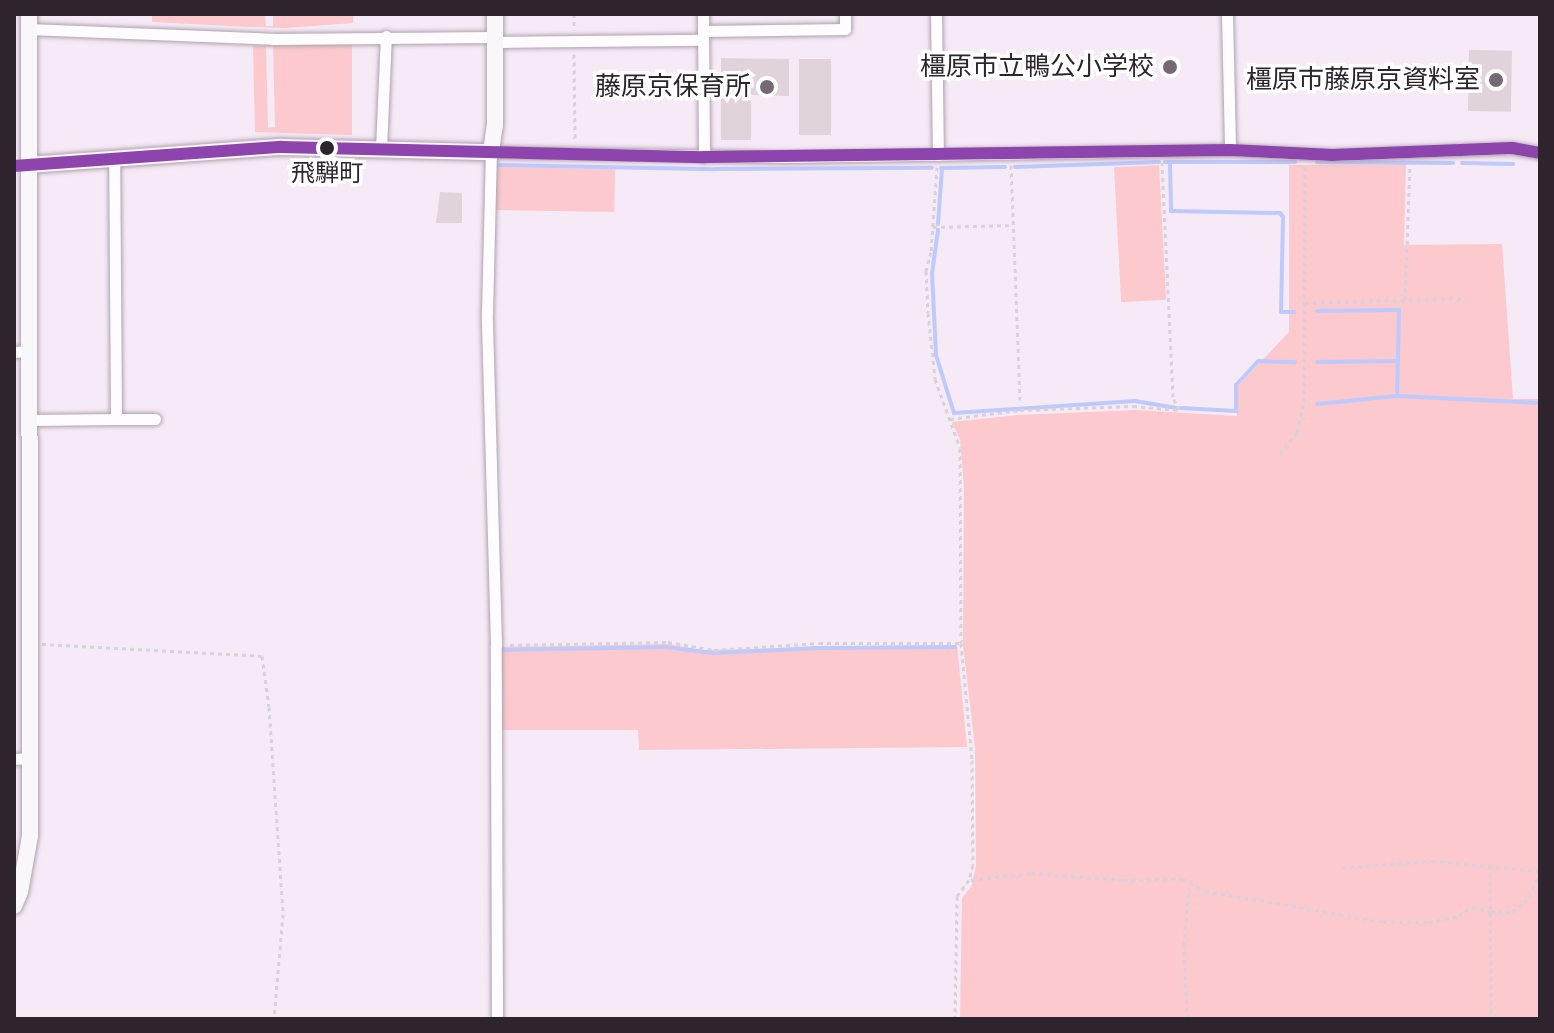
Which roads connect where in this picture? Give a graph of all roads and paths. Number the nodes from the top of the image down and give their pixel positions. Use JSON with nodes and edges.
{"nodes":[{"id":1,"x":495,"y":14,"type":"edge"},
{"id":2,"x":703,"y":14,"type":"edge"},
{"id":3,"x":776,"y":14,"type":"edge"},
{"id":4,"x":845,"y":14,"type":"edge"},
{"id":5,"x":936,"y":14,"type":"edge"},
{"id":6,"x":1227,"y":14,"type":"edge"},
{"id":7,"x":28,"y":21,"type":"edge"},
{"id":8,"x":777,"y":30,"type":"junction"},
{"id":9,"x":703,"y":35,"type":"junction"},
{"id":10,"x":386,"y":36,"type":"junction"},
{"id":11,"x":495,"y":39,"type":"junction"},
{"id":12,"x":574,"y":41,"type":"junction"},
{"id":13,"x":381,"y":149,"type":"junction"},
{"id":14,"x":1162,"y":150,"type":"junction"},
{"id":15,"x":1230,"y":150,"type":"junction"},
{"id":16,"x":491,"y":152,"type":"junction"},
{"id":17,"x":1540,"y":153,"type":"edge"},
{"id":18,"x":1010,"y":154,"type":"junction"},
{"id":19,"x":576,"y":155,"type":"junction"},
{"id":20,"x":938,"y":155,"type":"junction"},
{"id":21,"x":1305,"y":155,"type":"junction"},
{"id":22,"x":704,"y":157,"type":"junction"},
{"id":23,"x":114,"y":160,"type":"junction"},
{"id":24,"x":1410,"y":165,"type":"dead end"},
{"id":25,"x":21,"y":166,"type":"edge"},
{"id":26,"x":1013,"y":225,"type":"junction"},
{"id":27,"x":933,"y":227,"type":"junction"},
{"id":28,"x":1465,"y":298,"type":"dead end"},
{"id":29,"x":1405,"y":300,"type":"junction"},
{"id":30,"x":1304,"y":304,"type":"junction"},
{"id":31,"x":22,"y":352,"type":"edge"},
{"id":32,"x":1020,"y":400,"type":"dead end"},
{"id":33,"x":116,"y":419,"type":"junction"},
{"id":34,"x":155,"y":419,"type":"dead end"},
{"id":35,"x":950,"y":419,"type":"junction"},
{"id":36,"x":30,"y":420,"type":"junction"},
{"id":37,"x":1280,"y":454,"type":"dead end"},
{"id":38,"x":22,"y":551,"type":"edge"},
{"id":39,"x":30,"y":643,"type":"junction"},
{"id":40,"x":961,"y":643,"type":"junction"},
{"id":41,"x":496,"y":645,"type":"junction"},
{"id":42,"x":22,"y":758,"type":"edge"},
{"id":43,"x":1490,"y":865,"type":"junction"},
{"id":44,"x":1338,"y":868,"type":"dead end"},
{"id":45,"x":969,"y":880,"type":"junction"},
{"id":46,"x":1189,"y":885,"type":"junction"},
{"id":47,"x":14,"y":906,"type":"edge"},
{"id":48,"x":1490,"y":912,"type":"junction"},
{"id":49,"x":274,"y":1019,"type":"edge"},
{"id":50,"x":497,"y":1019,"type":"edge"},
{"id":51,"x":955,"y":1019,"type":"edge"},
{"id":52,"x":1187,"y":1019,"type":"edge"},
{"id":53,"x":1491,"y":1019,"type":"edge"}],
"edges":[{"from":1,"to":11,"type":"street"},
{"from":2,"to":9,"type":"street"},
{"from":3,"to":8,"type":"street"},
{"from":4,"to":8,"type":"street"},
{"from":5,"to":20,"type":"street"},
{"from":6,"to":15,"type":"street"},
{"from":7,"to":10,"type":"street"},
{"from":7,"to":25,"type":"street"},
{"from":8,"to":9,"type":"street"},
{"from":9,"to":12,"type":"street"},
{"from":9,"to":22,"type":"street"},
{"from":10,"to":11,"type":"street"},
{"from":10,"to":13,"type":"street"},
{"from":11,"to":12,"type":"street"},
{"from":11,"to":16,"type":"street"},
{"from":12,"to":19,"type":"path"},
{"from":13,"to":16,"type":"street"},
{"from":13,"to":23,"type":"street"},
{"from":14,"to":15,"type":"street"},
{"from":14,"to":18,"type":"street"},
{"from":14,"to":35,"type":"path"},
{"from":15,"to":21,"type":"street"},
{"from":16,"to":19,"type":"street"},
{"from":16,"to":41,"type":"street"},
{"from":17,"to":21,"type":"street"},
{"from":18,"to":20,"type":"street"},
{"from":18,"to":26,"type":"path"},
{"from":19,"to":22,"type":"street"},
{"from":20,"to":22,"type":"street"},
{"from":20,"to":27,"type":"path"},
{"from":21,"to":30,"type":"path"},
{"from":23,"to":25,"type":"street"},
{"from":23,"to":33,"type":"street"},
{"from":24,"to":29,"type":"path"},
{"from":25,"to":31,"type":"street"},
{"from":26,"to":27,"type":"path"},
{"from":26,"to":32,"type":"path"},
{"from":27,"to":35,"type":"path"},
{"from":28,"to":29,"type":"path"},
{"from":29,"to":30,"type":"path"},
{"from":30,"to":37,"type":"path"},
{"from":31,"to":36,"type":"street"},
{"from":33,"to":34,"type":"street"},
{"from":33,"to":36,"type":"street"},
{"from":35,"to":40,"type":"path"},
{"from":36,"to":38,"type":"street"},
{"from":38,"to":39,"type":"street"},
{"from":39,"to":42,"type":"street"},
{"from":39,"to":49,"type":"path"},
{"from":40,"to":41,"type":"path"},
{"from":40,"to":45,"type":"path"},
{"from":41,"to":50,"type":"street"},
{"from":42,"to":47,"type":"street"},
{"from":43,"to":44,"type":"path"},
{"from":43,"to":48,"type":"path"},
{"from":43,"to":48,"type":"path"},
{"from":45,"to":46,"type":"path"},
{"from":45,"to":51,"type":"path"},
{"from":46,"to":48,"type":"path"},
{"from":46,"to":52,"type":"path"},
{"from":48,"to":53,"type":"path"}]}
